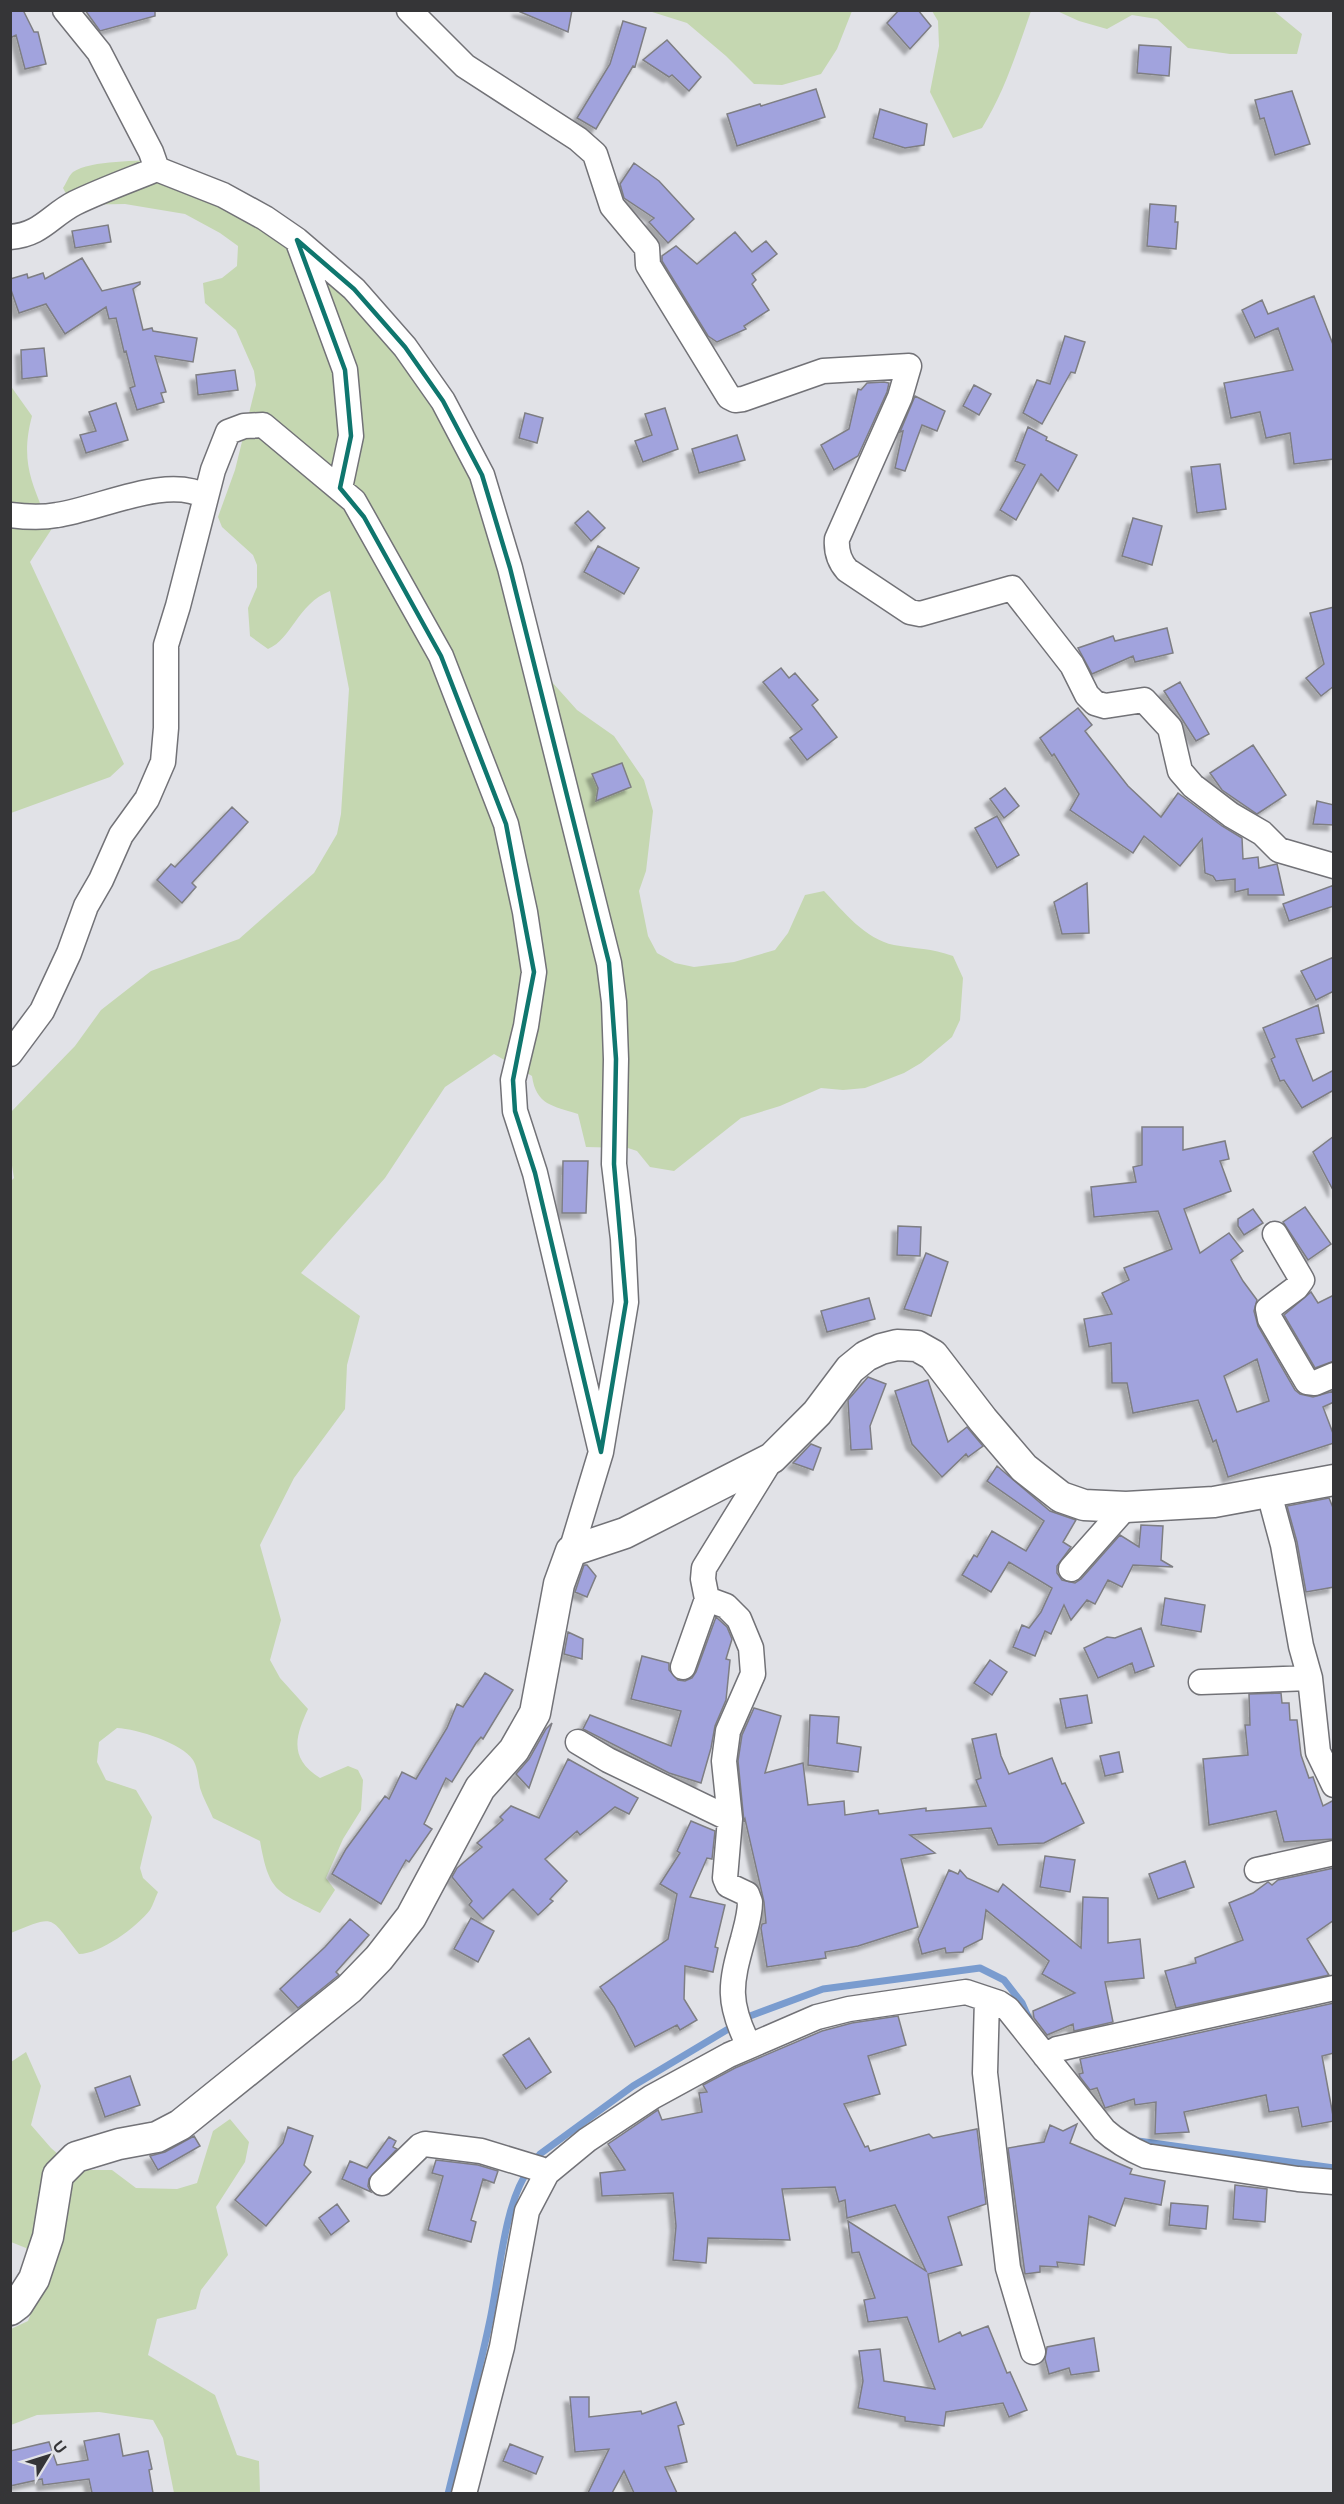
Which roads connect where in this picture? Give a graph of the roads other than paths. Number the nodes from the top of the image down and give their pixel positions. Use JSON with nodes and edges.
{"nodes":[{"id":1,"x":65,"y":10,"type":"edge"},
{"id":2,"x":409,"y":10,"type":"edge"},
{"id":3,"x":157,"y":169,"type":"junction"},
{"id":4,"x":10,"y":237,"type":"edge"},
{"id":5,"x":297,"y":240,"type":"junction"},
{"id":6,"x":340,"y":488,"type":"junction"},
{"id":7,"x":206,"y":497,"type":"junction"},
{"id":8,"x":10,"y":515,"type":"edge"},
{"id":9,"x":1334,"y":866,"type":"edge"},
{"id":10,"x":10,"y":1054,"type":"edge"},
{"id":11,"x":1275,"y":1234,"type":"dead end"},
{"id":12,"x":1334,"y":1375,"type":"edge"},
{"id":13,"x":601,"y":1452,"type":"junction"},
{"id":14,"x":772,"y":1458,"type":"junction"},
{"id":15,"x":1334,"y":1480,"type":"edge"},
{"id":16,"x":1269,"y":1493,"type":"junction"},
{"id":17,"x":1126,"y":1508,"type":"junction"},
{"id":18,"x":571,"y":1551,"type":"junction"},
{"id":19,"x":1071,"y":1569,"type":"dead end"},
{"id":20,"x":707,"y":1599,"type":"junction"},
{"id":21,"x":683,"y":1667,"type":"dead end"},
{"id":22,"x":1310,"y":1678,"type":"junction"},
{"id":23,"x":1201,"y":1682,"type":"dead end"},
{"id":24,"x":578,"y":1742,"type":"dead end"},
{"id":25,"x":1334,"y":1785,"type":"edge"},
{"id":26,"x":730,"y":1819,"type":"junction"},
{"id":27,"x":1334,"y":1853,"type":"edge"},
{"id":28,"x":1257,"y":1870,"type":"dead end"},
{"id":29,"x":1334,"y":1988,"type":"edge"},
{"id":30,"x":987,"y":1999,"type":"junction"},
{"id":31,"x":743,"y":2033,"type":"junction"},
{"id":32,"x":1050,"y":2053,"type":"junction"},
{"id":33,"x":537,"y":2168,"type":"junction"},
{"id":34,"x":1334,"y":2182,"type":"edge"},
{"id":35,"x":382,"y":2183,"type":"dead end"},
{"id":36,"x":10,"y":2310,"type":"edge"},
{"id":37,"x":1033,"y":2352,"type":"dead end"},
{"id":38,"x":464,"y":2493,"type":"edge"}],
"edges":[{"from":1,"to":3,"type":"street"},
{"from":2,"to":9,"type":"street"},
{"from":3,"to":4,"type":"street"},
{"from":3,"to":5,"type":"street"},
{"from":5,"to":6,"type":"street"},
{"from":5,"to":13,"type":"street"},
{"from":6,"to":7,"type":"street"},
{"from":6,"to":13,"type":"street"},
{"from":7,"to":8,"type":"street"},
{"from":7,"to":10,"type":"street"},
{"from":11,"to":12,"type":"street"},
{"from":13,"to":18,"type":"street"},
{"from":14,"to":17,"type":"street"},
{"from":14,"to":18,"type":"street"},
{"from":14,"to":20,"type":"street"},
{"from":15,"to":16,"type":"street"},
{"from":16,"to":17,"type":"street"},
{"from":16,"to":22,"type":"street"},
{"from":17,"to":19,"type":"street"},
{"from":18,"to":36,"type":"street"},
{"from":20,"to":21,"type":"street"},
{"from":20,"to":26,"type":"street"},
{"from":22,"to":23,"type":"street"},
{"from":22,"to":25,"type":"street"},
{"from":24,"to":26,"type":"street"},
{"from":26,"to":31,"type":"street"},
{"from":27,"to":28,"type":"street"},
{"from":29,"to":32,"type":"street"},
{"from":30,"to":31,"type":"street"},
{"from":30,"to":32,"type":"street"},
{"from":30,"to":37,"type":"street"},
{"from":31,"to":33,"type":"street"},
{"from":32,"to":34,"type":"street"},
{"from":33,"to":35,"type":"street"},
{"from":33,"to":38,"type":"street"}]}
